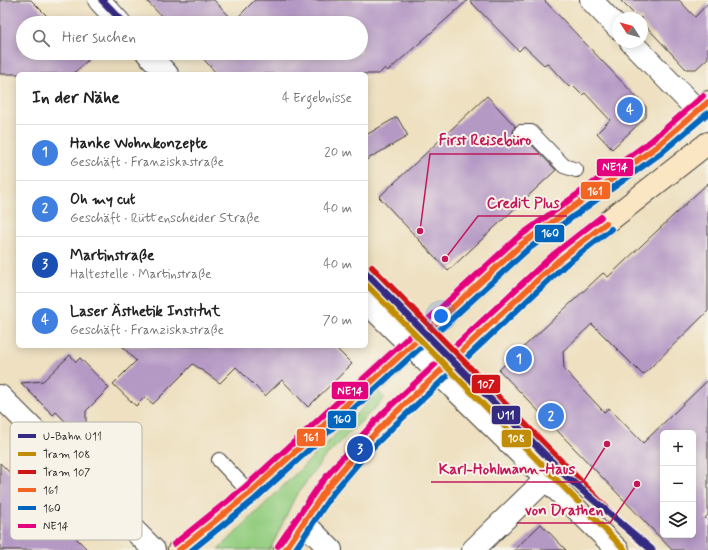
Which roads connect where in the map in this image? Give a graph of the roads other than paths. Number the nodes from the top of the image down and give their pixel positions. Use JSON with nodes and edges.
{"nodes":[{"id":1,"x":98,"y":0,"type":"edge"},
{"id":2,"x":591,"y":0,"type":"edge"},
{"id":3,"x":113,"y":16,"type":"edge"},
{"id":4,"x":612,"y":22,"type":"edge"},
{"id":5,"x":638,"y":48,"type":"edge"},
{"id":6,"x":154,"y":60,"type":"edge"},
{"id":7,"x":165,"y":72,"type":"edge"},
{"id":8,"x":703,"y":107,"type":"edge"},
{"id":9,"x":521,"y":132,"type":"dead end"},
{"id":10,"x":708,"y":143,"type":"edge"},
{"id":11,"x":576,"y":170,"type":"dead end"},
{"id":12,"x":368,"y":304,"type":"edge"},
{"id":13,"x":410,"y":346,"type":"junction"},
{"id":14,"x":439,"y":374,"type":"junction"},
{"id":15,"x":0,"y":397,"type":"edge"},
{"id":16,"x":25,"y":422,"type":"edge"},
{"id":17,"x":219,"y":460,"type":"dead end"},
{"id":18,"x":545,"y":480,"type":"junction"},
{"id":19,"x":250,"y":493,"type":"junction"},
{"id":20,"x":304,"y":523,"type":"junction"},
{"id":21,"x":142,"y":538,"type":"edge"},
{"id":22,"x":154,"y":550,"type":"edge"},
{"id":23,"x":179,"y":550,"type":"edge"},
{"id":24,"x":285,"y":550,"type":"edge"},
{"id":25,"x":331,"y":550,"type":"edge"},
{"id":26,"x":473,"y":550,"type":"edge"},
{"id":27,"x":618,"y":550,"type":"edge"}],
"edges":[{"from":1,"to":3,"type":"street"},
{"from":2,"to":4,"type":"street"},
{"from":5,"to":8,"type":"street"},
{"from":6,"to":7,"type":"street"},
{"from":8,"to":13,"type":"main road"},
{"from":9,"to":11,"type":"lane"},
{"from":10,"to":14,"type":"main road"},
{"from":12,"to":13,"type":"street"},
{"from":13,"to":14,"type":"street"},
{"from":13,"to":19,"type":"main road"},
{"from":14,"to":18,"type":"street"},
{"from":14,"to":20,"type":"main road"},
{"from":15,"to":16,"type":"street"},
{"from":17,"to":19,"type":"lane"},
{"from":18,"to":26,"type":"street"},
{"from":18,"to":27,"type":"street"},
{"from":19,"to":23,"type":"main road"},
{"from":20,"to":24,"type":"main road"},
{"from":20,"to":25,"type":"street"},
{"from":21,"to":22,"type":"street"}]}
